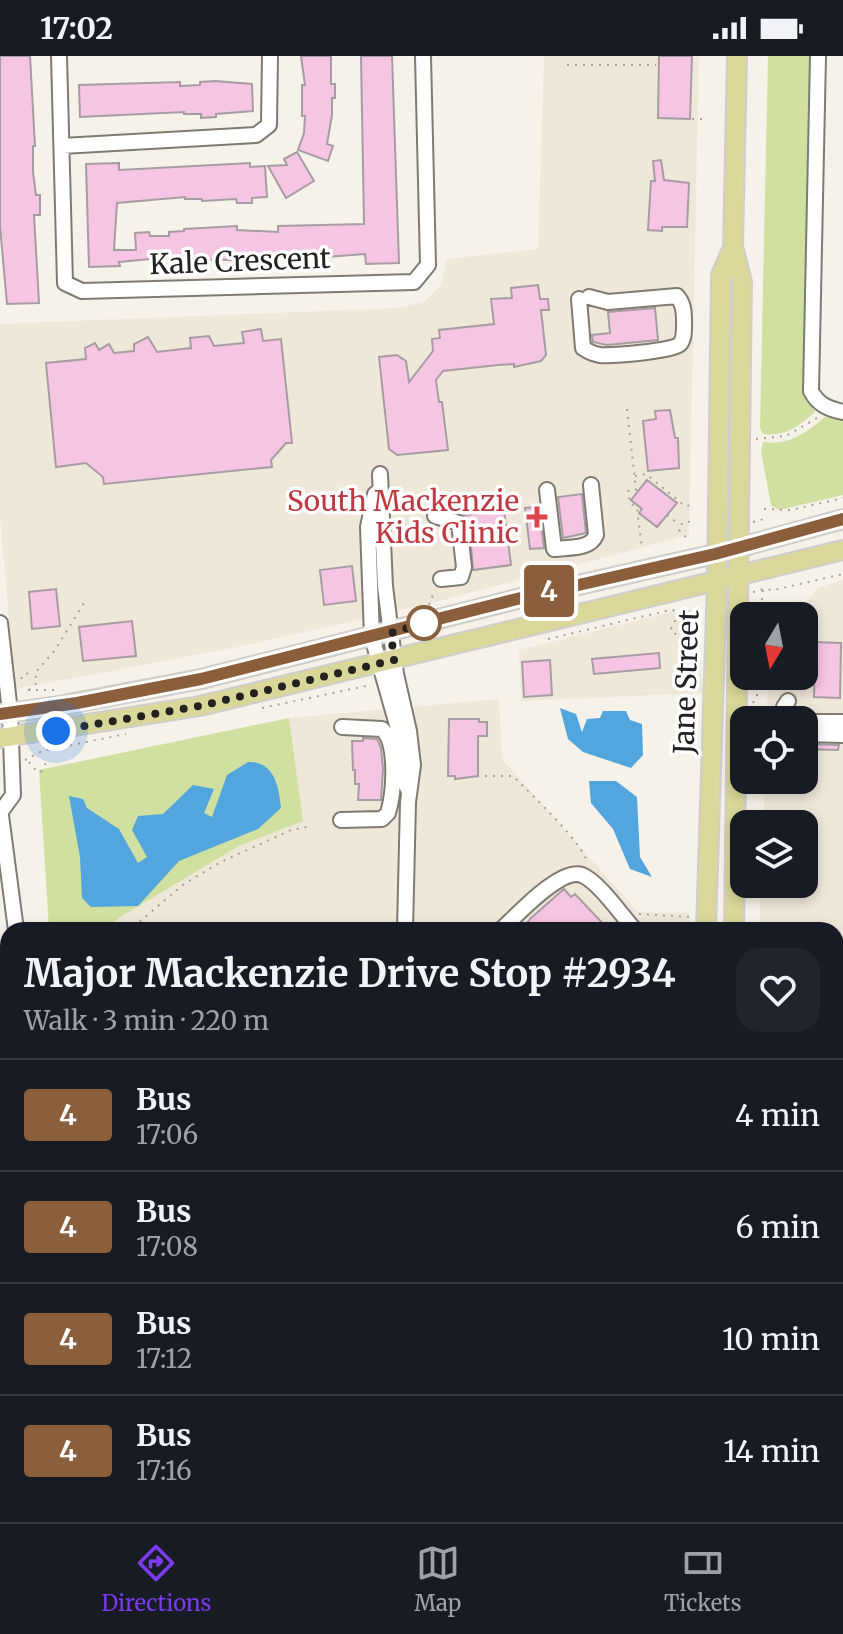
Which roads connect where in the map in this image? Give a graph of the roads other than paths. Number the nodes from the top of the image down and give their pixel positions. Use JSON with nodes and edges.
{"nodes":[{"id":1,"x":59,"y":56,"type":"edge"},
{"id":2,"x":270,"y":56,"type":"edge"},
{"id":3,"x":423,"y":56,"type":"edge"},
{"id":4,"x":737,"y":56,"type":"edge"},
{"id":5,"x":818,"y":56,"type":"edge"},
{"id":6,"x":62,"y":146,"type":"junction"},
{"id":7,"x":733,"y":247,"type":"junction"},
{"id":8,"x":584,"y":298,"type":"joint"},
{"id":9,"x":837,"y":410,"type":"edge"},
{"id":10,"x":591,"y":485,"type":"dead end"},
{"id":11,"x":547,"y":490,"type":"dead end"},
{"id":12,"x":435,"y":516,"type":"dead end"},
{"id":13,"x":843,"y":519,"type":"edge"},
{"id":14,"x":739,"y":546,"type":"junction"},
{"id":15,"x":843,"y":550,"type":"edge"},
{"id":16,"x":715,"y":554,"type":"junction"},
{"id":17,"x":737,"y":577,"type":"junction"},
{"id":18,"x":441,"y":579,"type":"dead end"},
{"id":19,"x":717,"y":582,"type":"junction"},
{"id":20,"x":0,"y":623,"type":"edge"},
{"id":21,"x":391,"y":633,"type":"junction"},
{"id":22,"x":372,"y":637,"type":"junction"},
{"id":23,"x":387,"y":661,"type":"junction"},
{"id":24,"x":5,"y":713,"type":"edge"},
{"id":25,"x":818,"y":722,"type":"edge"},
{"id":26,"x":843,"y":722,"type":"edge"},
{"id":27,"x":342,"y":727,"type":"dead end"},
{"id":28,"x":818,"y":734,"type":"edge"},
{"id":29,"x":843,"y":735,"type":"edge"},
{"id":30,"x":5,"y":738,"type":"edge"},
{"id":31,"x":1,"y":809,"type":"edge"},
{"id":32,"x":341,"y":820,"type":"dead end"},
{"id":33,"x":15,"y":922,"type":"edge"},
{"id":34,"x":405,"y":922,"type":"edge"},
{"id":35,"x":510,"y":922,"type":"edge"},
{"id":36,"x":628,"y":922,"type":"edge"},
{"id":37,"x":698,"y":922,"type":"edge"},
{"id":38,"x":734,"y":922,"type":"edge"}],
"edges":[{"from":1,"to":6,"type":"street","name":"Kale Crescent"},
{"from":2,"to":6,"type":"street"},
{"from":3,"to":6,"type":"street","name":"Kale Crescent"},
{"from":4,"to":7,"type":"main road","name":"Jane Street"},
{"from":5,"to":9,"type":"street"},
{"from":7,"to":14,"type":"main road","name":"Jane Street"},
{"from":7,"to":16,"type":"main road","name":"Jane Street"},
{"from":8,"to":8,"type":"street"},
{"from":10,"to":11,"type":"street"},
{"from":12,"to":18,"type":"street"},
{"from":13,"to":14,"type":"main road"},
{"from":14,"to":16,"type":"main road"},
{"from":14,"to":17,"type":"main road","name":"Jane Street"},
{"from":15,"to":17,"type":"main road"},
{"from":16,"to":19,"type":"main road","name":"Jane Street"},
{"from":16,"to":21,"type":"main road"},
{"from":17,"to":19,"type":"main road"},
{"from":17,"to":38,"type":"main road","name":"Jane Street"},
{"from":19,"to":23,"type":"main road"},
{"from":19,"to":37,"type":"main road","name":"Jane Street"},
{"from":20,"to":24,"type":"street"},
{"from":21,"to":22,"type":"main road"},
{"from":21,"to":22,"type":"street"},
{"from":21,"to":23,"type":"street"},
{"from":22,"to":23,"type":"street"},
{"from":22,"to":24,"type":"main road"},
{"from":23,"to":30,"type":"main road"},
{"from":23,"to":34,"type":"street"},
{"from":24,"to":30,"type":"street"},
{"from":25,"to":26,"type":"street"},
{"from":27,"to":32,"type":"street"},
{"from":28,"to":29,"type":"street"},
{"from":30,"to":31,"type":"street"},
{"from":31,"to":33,"type":"street"},
{"from":35,"to":36,"type":"street"}]}
